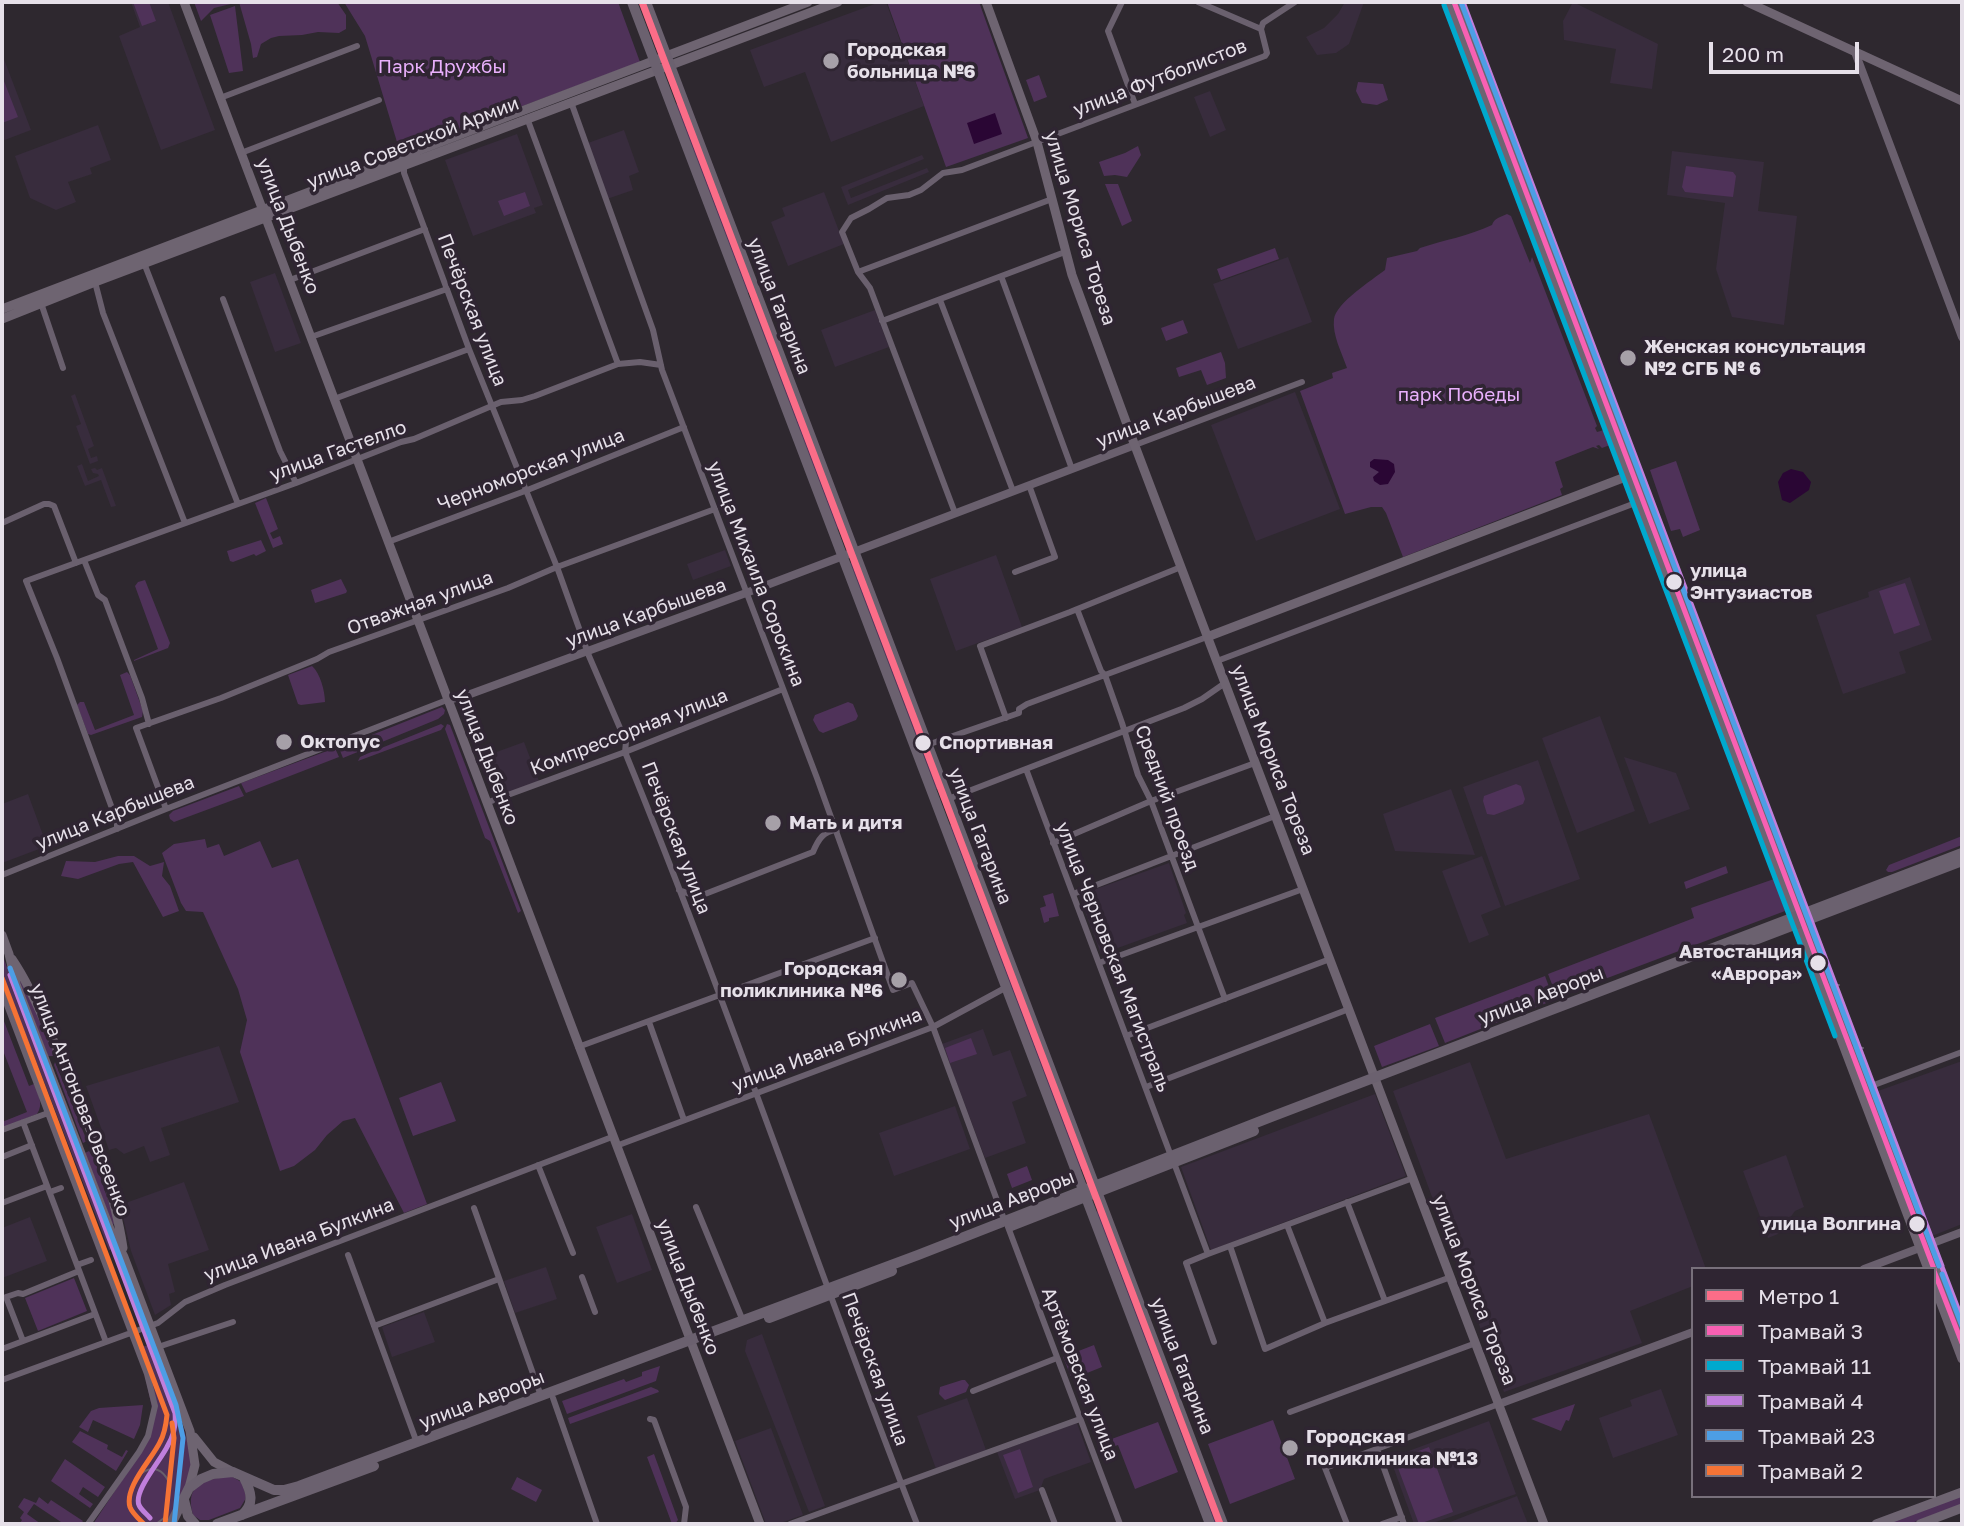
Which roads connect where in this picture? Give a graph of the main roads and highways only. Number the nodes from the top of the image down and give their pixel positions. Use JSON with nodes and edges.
{"nodes":[{"id":1,"x":184,"y":2,"type":"edge"},
{"id":2,"x":632,"y":2,"type":"edge"},
{"id":3,"x":646,"y":2,"type":"edge"},
{"id":4,"x":838,"y":2,"type":"edge"},
{"id":5,"x":986,"y":2,"type":"edge"},
{"id":6,"x":1448,"y":2,"type":"edge"},
{"id":7,"x":1458,"y":2,"type":"edge"},
{"id":8,"x":1746,"y":2,"type":"edge"},
{"id":9,"x":810,"y":5,"type":"edge"},
{"id":10,"x":668,"y":60,"type":"junction"},
{"id":11,"x":655,"y":65,"type":"junction"},
{"id":12,"x":682,"y":97,"type":"junction"},
{"id":13,"x":1962,"y":101,"type":"edge"},
{"id":14,"x":670,"y":102,"type":"junction"},
{"id":15,"x":525,"y":114,"type":"junction"},
{"id":16,"x":401,"y":155,"type":"junction"},
{"id":17,"x":404,"y":165,"type":"junction"},
{"id":18,"x":265,"y":214,"type":"junction"},
{"id":19,"x":39,"y":299,"type":"junction"},
{"id":20,"x":2,"y":309,"type":"edge"},
{"id":21,"x":2,"y":319,"type":"edge"},
{"id":22,"x":1628,"y":476,"type":"junction"},
{"id":23,"x":845,"y":530,"type":"junction"},
{"id":24,"x":834,"y":534,"type":"junction"},
{"id":25,"x":848,"y":554,"type":"junction"},
{"id":26,"x":1208,"y":636,"type":"junction"},
{"id":27,"x":948,"y":799,"type":"junction"},
{"id":28,"x":936,"y":804,"type":"junction"},
{"id":29,"x":1962,"y":853,"type":"edge"},
{"id":30,"x":1962,"y":861,"type":"edge"},
{"id":31,"x":1802,"y":919,"type":"junction"},
{"id":32,"x":2,"y":935,"type":"edge"},
{"id":33,"x":9,"y":954,"type":"junction"},
{"id":34,"x":63,"y":1063,"type":"junction"},
{"id":35,"x":49,"y":1069,"type":"junction"},
{"id":36,"x":1376,"y":1080,"type":"junction"},
{"id":37,"x":92,"y":1138,"type":"junction"},
{"id":38,"x":76,"y":1141,"type":"junction"},
{"id":39,"x":1096,"y":1189,"type":"junction"},
{"id":40,"x":1085,"y":1194,"type":"junction"},
{"id":41,"x":1925,"y":1246,"type":"junction"},
{"id":42,"x":124,"y":1257,"type":"junction"},
{"id":43,"x":1928,"y":1267,"type":"edge"},
{"id":44,"x":1934,"y":1267,"type":"edge"},
{"id":45,"x":1936,"y":1271,"type":"edge"},
{"id":46,"x":1936,"y":1290,"type":"edge"},
{"id":47,"x":829,"y":1291,"type":"junction"},
{"id":48,"x":1962,"y":1331,"type":"edge"},
{"id":49,"x":691,"y":1343,"type":"junction"},
{"id":50,"x":1962,"y":1359,"type":"edge"},
{"id":51,"x":190,"y":1431,"type":"junction"},
{"id":52,"x":233,"y":1472,"type":"junction"},
{"id":53,"x":244,"y":1478,"type":"junction"},
{"id":54,"x":189,"y":1488,"type":"junction"},
{"id":55,"x":1962,"y":1492,"type":"edge"},
{"id":56,"x":184,"y":1499,"type":"junction"},
{"id":57,"x":1962,"y":1508,"type":"edge"},
{"id":58,"x":242,"y":1515,"type":"junction"},
{"id":59,"x":171,"y":1524,"type":"edge"},
{"id":60,"x":195,"y":1524,"type":"edge"},
{"id":61,"x":218,"y":1524,"type":"edge"},
{"id":62,"x":760,"y":1524,"type":"edge"},
{"id":63,"x":1210,"y":1524,"type":"edge"},
{"id":64,"x":1223,"y":1524,"type":"edge"},
{"id":65,"x":1544,"y":1524,"type":"edge"},
{"id":66,"x":1876,"y":1524,"type":"edge"},
{"id":67,"x":1920,"y":1524,"type":"edge"}],
"edges":[{"from":1,"to":18,"type":"main road","name":"улица Дыбенко"},
{"from":2,"to":11,"type":"main road","name":"улица Гагарина"},
{"from":3,"to":10,"type":"main road","name":"улица Гагарина"},
{"from":4,"to":9,"type":"main road","name":"улица Советской Армии"},
{"from":5,"to":26,"type":"main road","name":"улица Мориса Тореза"},
{"from":6,"to":22,"type":"main road"},
{"from":7,"to":31,"type":"main road"},
{"from":8,"to":13,"type":"main road"},
{"from":9,"to":10,"type":"main road","name":"улица Советской Армии"},
{"from":10,"to":11,"type":"main road","name":"улица Советской Армии"},
{"from":10,"to":12,"type":"main road","name":"улица Гагарина"},
{"from":11,"to":14,"type":"main road","name":"улица Гагарина"},
{"from":11,"to":15,"type":"main road","name":"улица Советской Армии"},
{"from":11,"to":15,"type":"main road","name":"улица Советской Армии"},
{"from":12,"to":14,"type":"main road"},
{"from":12,"to":23,"type":"main road","name":"улица Гагарина"},
{"from":14,"to":24,"type":"main road","name":"улица Гагарина"},
{"from":15,"to":16,"type":"main road","name":"улица Советской Армии"},
{"from":15,"to":17,"type":"main road","name":"улица Советской Армии"},
{"from":16,"to":17,"type":"main road"},
{"from":16,"to":18,"type":"main road","name":"улица Советской Армии"},
{"from":17,"to":18,"type":"main road","name":"улица Советской Армии"},
{"from":18,"to":19,"type":"main road","name":"улица Советской Армии"},
{"from":18,"to":19,"type":"main road","name":"улица Советской Армии"},
{"from":18,"to":49,"type":"main road","name":"улица Дыбенко"},
{"from":19,"to":20,"type":"main road","name":"улица Советской Армии"},
{"from":19,"to":21,"type":"main road","name":"улица Советской Армии"},
{"from":22,"to":26,"type":"main road"},
{"from":22,"to":31,"type":"main road"},
{"from":23,"to":24,"type":"main road"},
{"from":23,"to":25,"type":"main road","name":"улица Гагарина"},
{"from":24,"to":25,"type":"main road","name":"улица Гагарина"},
{"from":25,"to":27,"type":"main road","name":"улица Гагарина"},
{"from":25,"to":28,"type":"main road","name":"улица Гагарина"},
{"from":26,"to":36,"type":"main road","name":"улица Мориса Тореза"},
{"from":27,"to":28,"type":"main road"},
{"from":27,"to":39,"type":"main road","name":"улица Гагарина"},
{"from":28,"to":40,"type":"main road","name":"улица Гагарина"},
{"from":29,"to":31,"type":"main road","name":"улица Авроры"},
{"from":30,"to":31,"type":"main road","name":"улица Авроры"},
{"from":31,"to":36,"type":"main road","name":"улица Авроры"},
{"from":31,"to":41,"type":"main road"},
{"from":32,"to":33,"type":"main road","name":"улица Антонова-Овсеенко"},
{"from":33,"to":34,"type":"main road","name":"улица Антонова-Овсеенко"},
{"from":33,"to":35,"type":"main road","name":"улица Антонова-Овсеенко"},
{"from":34,"to":35,"type":"main road"},
{"from":34,"to":37,"type":"main road","name":"улица Антонова-Овсеенко"},
{"from":35,"to":38,"type":"main road","name":"улица Антонова-Овсеенко"},
{"from":36,"to":39,"type":"main road","name":"улица Авроры"},
{"from":36,"to":65,"type":"main road","name":"улица Мориса Тореза"},
{"from":37,"to":38,"type":"main road"},
{"from":37,"to":42,"type":"main road","name":"улица Антонова-Овсеенко"},
{"from":38,"to":42,"type":"main road","name":"улица Антонова-Овсеенко"},
{"from":39,"to":40,"type":"main road","name":"улица Авроры"},
{"from":39,"to":64,"type":"main road","name":"улица Гагарина"},
{"from":40,"to":47,"type":"main road","name":"улица Авроры"},
{"from":40,"to":63,"type":"main road","name":"улица Гагарина"},
{"from":41,"to":43,"type":"main road"},
{"from":41,"to":44,"type":"main road"},
{"from":42,"to":51,"type":"main road","name":"улица Антонова-Овсеенко"},
{"from":45,"to":48,"type":"main road"},
{"from":46,"to":50,"type":"main road"},
{"from":47,"to":49,"type":"main road","name":"улица Авроры"},
{"from":47,"to":49,"type":"main road","name":"улица Авроры"},
{"from":49,"to":53,"type":"main road","name":"улица Авроры"},
{"from":49,"to":58,"type":"main road","name":"улица Авроры"},
{"from":49,"to":62,"type":"main road","name":"улица Дыбенко"},
{"from":51,"to":52,"type":"main road","name":"улица Антонова-Овсеенко"},
{"from":51,"to":54,"type":"main road","name":"улица Антонова-Овсеенко"},
{"from":52,"to":53,"type":"main road","name":"улица Авроры"},
{"from":52,"to":54,"type":"main road"},
{"from":53,"to":58,"type":"main road"},
{"from":54,"to":56,"type":"main road"},
{"from":55,"to":66,"type":"main road"},
{"from":56,"to":59,"type":"main road"},
{"from":56,"to":60,"type":"main road"},
{"from":57,"to":67,"type":"main road"},
{"from":58,"to":61,"type":"main road","name":"улица Авроры"}]}
